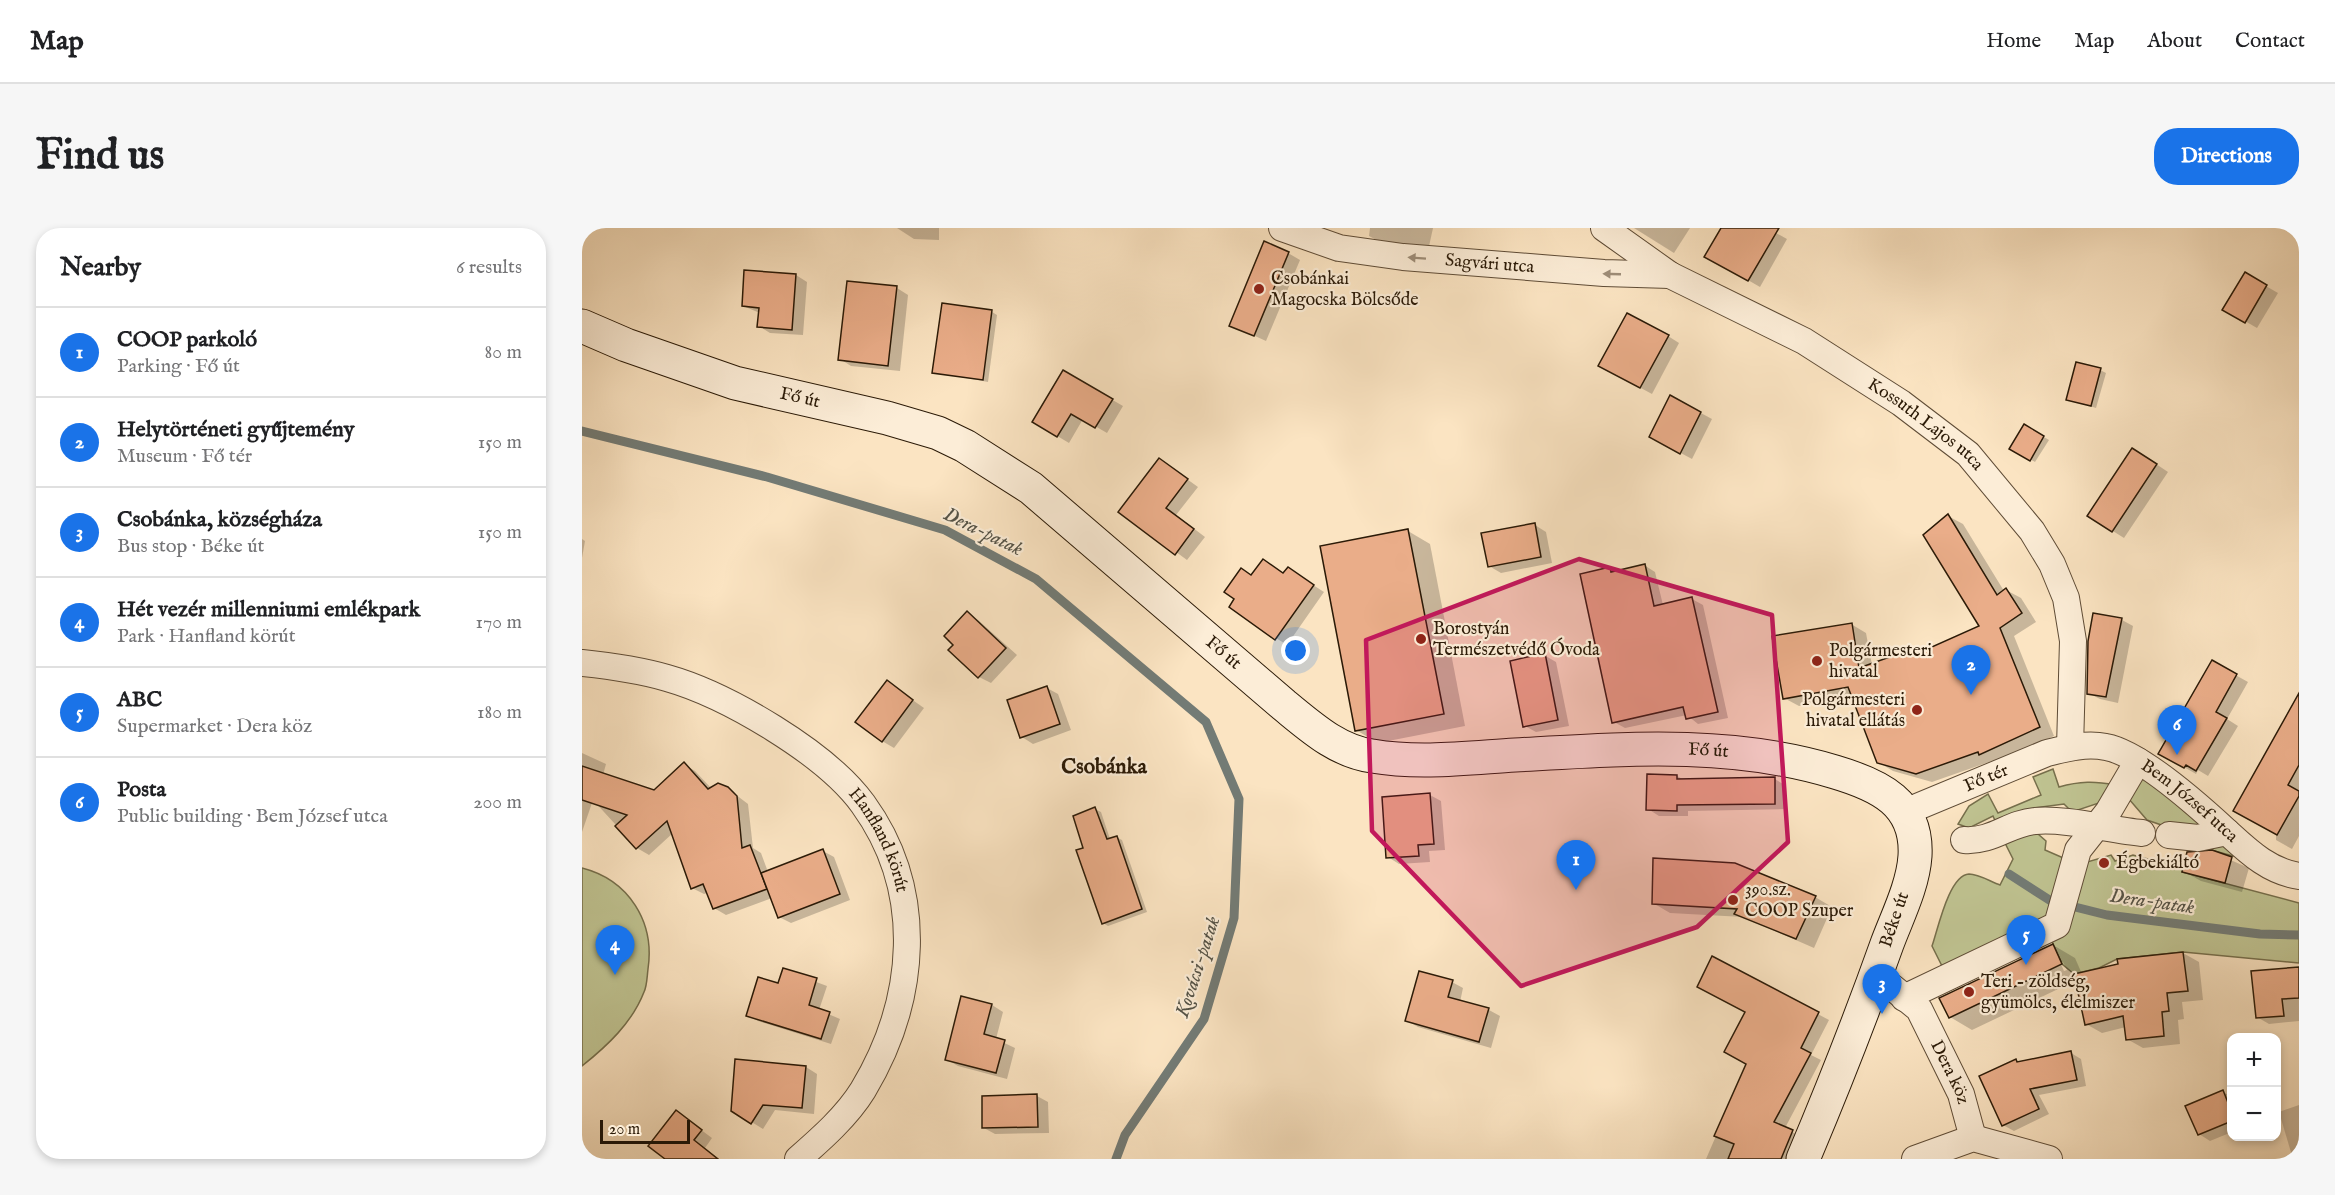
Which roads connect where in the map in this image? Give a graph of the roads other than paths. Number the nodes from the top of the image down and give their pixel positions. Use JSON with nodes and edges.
{"nodes":[{"id":1,"x":1282,"y":228,"type":"edge"},
{"id":2,"x":1604,"y":228,"type":"edge"},
{"id":3,"x":1307,"y":233,"type":"edge"},
{"id":4,"x":1670,"y":275,"type":"junction"},
{"id":5,"x":582,"y":326,"type":"edge"},
{"id":6,"x":582,"y":663,"type":"edge"},
{"id":7,"x":2070,"y":747,"type":"junction"},
{"id":8,"x":2138,"y":761,"type":"junction"},
{"id":9,"x":1905,"y":812,"type":"junction"},
{"id":10,"x":2097,"y":828,"type":"junction"},
{"id":11,"x":2227,"y":832,"type":"junction"},
{"id":12,"x":2142,"y":833,"type":"dead end"},
{"id":13,"x":2169,"y":835,"type":"dead end"},
{"id":14,"x":1964,"y":840,"type":"dead end"},
{"id":15,"x":2299,"y":876,"type":"edge"},
{"id":16,"x":1876,"y":974,"type":"junction"},
{"id":17,"x":1912,"y":1004,"type":"junction"},
{"id":18,"x":1973,"y":1138,"type":"junction"},
{"id":19,"x":798,"y":1159,"type":"edge"},
{"id":20,"x":1803,"y":1159,"type":"edge"},
{"id":21,"x":1915,"y":1159,"type":"edge"},
{"id":22,"x":2049,"y":1159,"type":"edge"}],
"edges":[{"from":1,"to":3,"type":"street","name":"Sagvári utca"},
{"from":2,"to":4,"type":"street","name":"Kossuth Lajos utca"},
{"from":4,"to":3,"type":"street","name":"Sagvári utca","one_way":true},
{"from":4,"to":7,"type":"street","name":"Kossuth Lajos utca"},
{"from":5,"to":9,"type":"main road","name":"Fő út"},
{"from":6,"to":19,"type":"street","name":"Hanfland körút"},
{"from":7,"to":8,"type":"street","name":"Bem József utca"},
{"from":7,"to":9,"type":"street","name":"Fő tér"},
{"from":8,"to":10,"type":"street"},
{"from":8,"to":11,"type":"street","name":"Bem József utca"},
{"from":9,"to":16,"type":"main road","name":"Béke út"},
{"from":10,"to":12,"type":"street"},
{"from":10,"to":14,"type":"street"},
{"from":10,"to":17,"type":"street"},
{"from":11,"to":13,"type":"street"},
{"from":11,"to":15,"type":"street","name":"Bem József utca"},
{"from":16,"to":17,"type":"street"},
{"from":16,"to":20,"type":"main road","name":"Béke út"},
{"from":17,"to":18,"type":"street","name":"Dera köz"},
{"from":18,"to":21,"type":"street"},
{"from":18,"to":22,"type":"street"}]}
